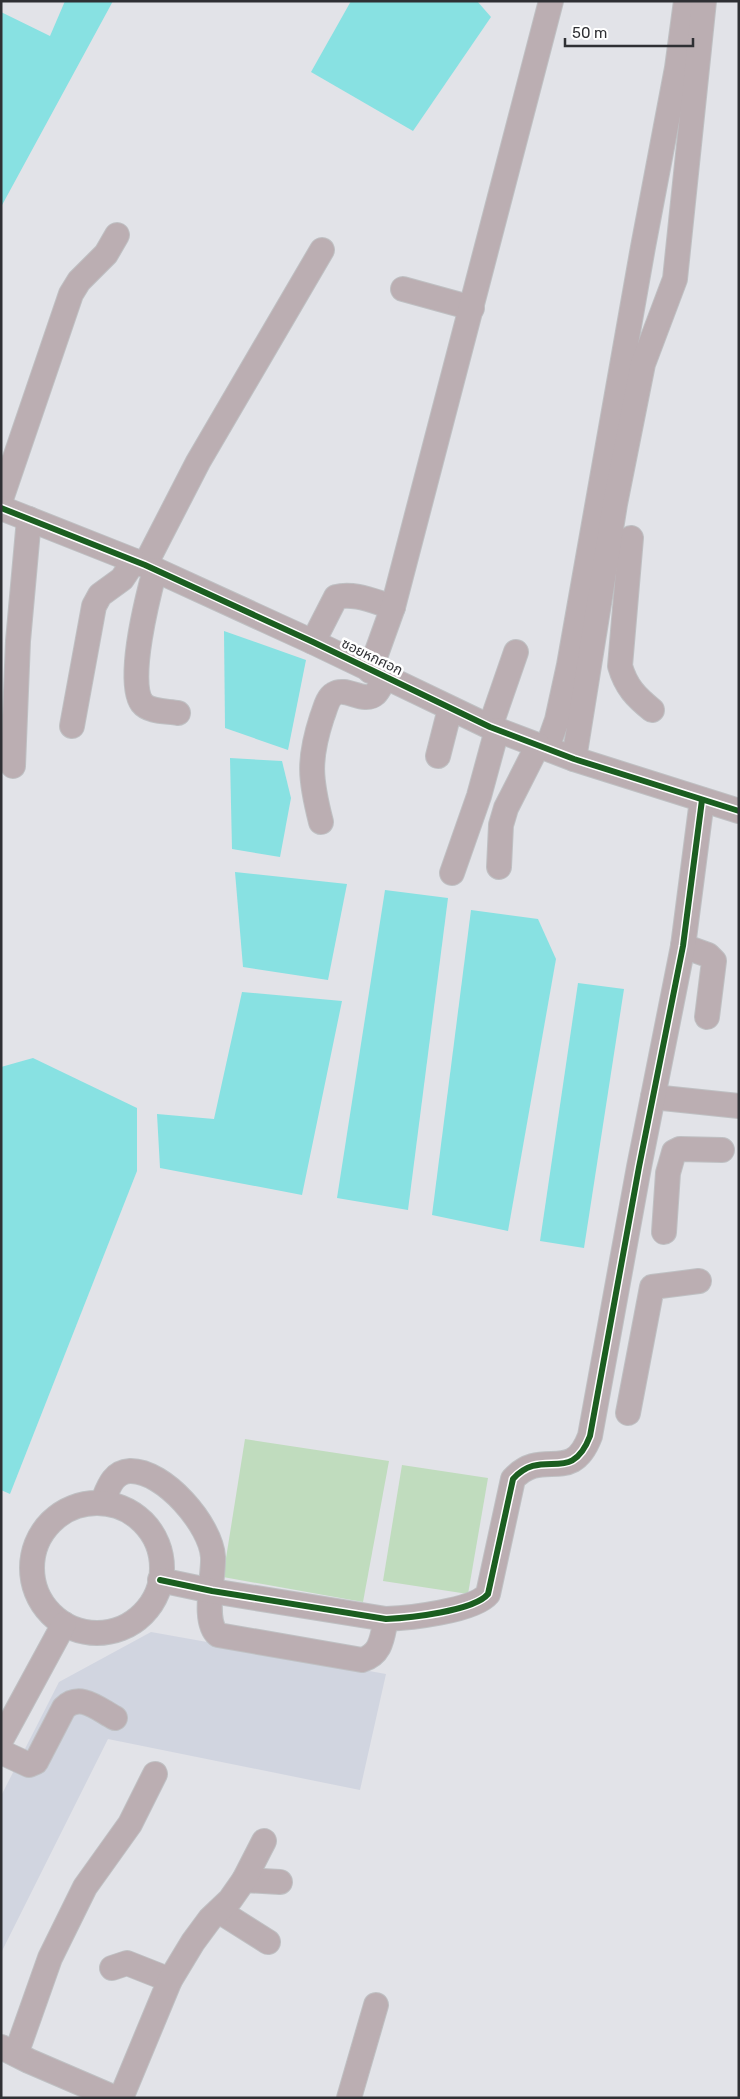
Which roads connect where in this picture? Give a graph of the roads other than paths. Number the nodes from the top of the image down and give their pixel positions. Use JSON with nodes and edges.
{"nodes":[{"id":1,"x":551,"y":1,"type":"edge"},
{"id":2,"x":686,"y":1,"type":"edge"},
{"id":3,"x":704,"y":1,"type":"edge"},
{"id":4,"x":117,"y":234,"type":"dead end"},
{"id":5,"x":322,"y":250,"type":"dead end"},
{"id":6,"x":403,"y":289,"type":"dead end"},
{"id":7,"x":472,"y":308,"type":"junction"},
{"id":8,"x":1,"y":498,"type":"edge"},
{"id":9,"x":1,"y":508,"type":"edge"},
{"id":10,"x":29,"y":519,"type":"junction"},
{"id":11,"x":630,"y":538,"type":"dead end"},
{"id":12,"x":146,"y":564,"type":"junction"},
{"id":13,"x":392,"y":607,"type":"junction"},
{"id":14,"x":319,"y":629,"type":"junction"},
{"id":15,"x":516,"y":652,"type":"dead end"},
{"id":16,"x":377,"y":662,"type":"junction"},
{"id":17,"x":589,"y":662,"type":"junction"},
{"id":18,"x":620,"y":666,"type":"junction"},
{"id":19,"x":450,"y":709,"type":"junction"},
{"id":20,"x":652,"y":710,"type":"dead end"},
{"id":21,"x":178,"y":713,"type":"dead end"},
{"id":22,"x":495,"y":718,"type":"junction"},
{"id":23,"x":72,"y":726,"type":"dead end"},
{"id":24,"x":560,"y":740,"type":"junction"},
{"id":25,"x":438,"y":756,"type":"dead end"},
{"id":26,"x":13,"y":766,"type":"dead end"},
{"id":27,"x":702,"y":800,"type":"junction"},
{"id":28,"x":739,"y":811,"type":"edge"},
{"id":29,"x":321,"y":822,"type":"dead end"},
{"id":30,"x":499,"y":867,"type":"dead end"},
{"id":31,"x":452,"y":873,"type":"dead end"},
{"id":32,"x":683,"y":946,"type":"junction"},
{"id":33,"x":707,"y":1017,"type":"dead end"},
{"id":34,"x":653,"y":1097,"type":"junction"},
{"id":35,"x":739,"y":1106,"type":"edge"},
{"id":36,"x":722,"y":1150,"type":"dead end"},
{"id":37,"x":639,"y":1167,"type":"junction"},
{"id":38,"x":668,"y":1173,"type":"junction"},
{"id":39,"x":664,"y":1232,"type":"dead end"},
{"id":40,"x":699,"y":1281,"type":"dead end"},
{"id":41,"x":618,"y":1286,"type":"junction"},
{"id":42,"x":652,"y":1287,"type":"junction"},
{"id":43,"x":628,"y":1413,"type":"dead end"},
{"id":44,"x":102,"y":1503,"type":"junction"},
{"id":45,"x":160,"y":1580,"type":"junction"},
{"id":46,"x":212,"y":1591,"type":"junction"},
{"id":47,"x":386,"y":1619,"type":"junction"},
{"id":48,"x":64,"y":1624,"type":"junction"},
{"id":49,"x":115,"y":1718,"type":"dead end"},
{"id":50,"x":1,"y":1740,"type":"edge"},
{"id":51,"x":1,"y":1752,"type":"edge"},
{"id":52,"x":155,"y":1774,"type":"dead end"},
{"id":53,"x":264,"y":1841,"type":"dead end"},
{"id":54,"x":244,"y":1880,"type":"junction"},
{"id":55,"x":280,"y":1882,"type":"dead end"},
{"id":56,"x":219,"y":1910,"type":"junction"},
{"id":57,"x":268,"y":1942,"type":"dead end"},
{"id":58,"x":112,"y":1968,"type":"dead end"},
{"id":59,"x":170,"y":1980,"type":"junction"},
{"id":60,"x":376,"y":2005,"type":"dead end"},
{"id":61,"x":9,"y":2051,"type":"edge"},
{"id":62,"x":115,"y":2098,"type":"edge"},
{"id":63,"x":121,"y":2098,"type":"edge"},
{"id":64,"x":349,"y":2098,"type":"edge"}],
"edges":[{"from":1,"to":7,"type":"street"},
{"from":2,"to":24,"type":"street"},
{"from":3,"to":17,"type":"street"},
{"from":4,"to":8,"type":"street"},
{"from":5,"to":12,"type":"street"},
{"from":6,"to":7,"type":"street"},
{"from":7,"to":13,"type":"street"},
{"from":9,"to":10,"type":"street","name":"ซอยหกศอก"},
{"from":10,"to":12,"type":"street","name":"ซอยหกศอก"},
{"from":10,"to":26,"type":"street"},
{"from":11,"to":18,"type":"street"},
{"from":12,"to":14,"type":"street","name":"ซอยหกศอก"},
{"from":12,"to":21,"type":"street"},
{"from":12,"to":23,"type":"street"},
{"from":13,"to":14,"type":"street"},
{"from":13,"to":16,"type":"street"},
{"from":14,"to":16,"type":"street","name":"ซอยหกศอก"},
{"from":15,"to":22,"type":"street"},
{"from":16,"to":19,"type":"street","name":"ซอยหกศอก"},
{"from":16,"to":29,"type":"street"},
{"from":17,"to":18,"type":"street"},
{"from":17,"to":24,"type":"street"},
{"from":18,"to":20,"type":"street"},
{"from":19,"to":22,"type":"street","name":"ซอยหกศอก"},
{"from":19,"to":25,"type":"street"},
{"from":22,"to":24,"type":"street","name":"ซอยหกศอก"},
{"from":22,"to":31,"type":"street"},
{"from":24,"to":27,"type":"street","name":"ซอยหกศอก"},
{"from":24,"to":30,"type":"street"},
{"from":27,"to":28,"type":"street","name":"ซอยหกศอก"},
{"from":27,"to":32,"type":"street"},
{"from":32,"to":33,"type":"street"},
{"from":32,"to":34,"type":"street"},
{"from":34,"to":35,"type":"street"},
{"from":34,"to":37,"type":"street"},
{"from":36,"to":38,"type":"street"},
{"from":37,"to":38,"type":"street"},
{"from":37,"to":41,"type":"street"},
{"from":38,"to":39,"type":"street"},
{"from":40,"to":42,"type":"street"},
{"from":41,"to":42,"type":"street"},
{"from":41,"to":47,"type":"street"},
{"from":42,"to":43,"type":"street"},
{"from":44,"to":45,"type":"street"},
{"from":44,"to":46,"type":"street"},
{"from":44,"to":48,"type":"street"},
{"from":45,"to":46,"type":"street"},
{"from":45,"to":48,"type":"street"},
{"from":46,"to":47,"type":"street"},
{"from":46,"to":47,"type":"street"},
{"from":48,"to":50,"type":"street"},
{"from":49,"to":51,"type":"street"},
{"from":52,"to":61,"type":"street"},
{"from":53,"to":54,"type":"street"},
{"from":54,"to":55,"type":"street"},
{"from":54,"to":56,"type":"street"},
{"from":56,"to":57,"type":"street"},
{"from":56,"to":59,"type":"street"},
{"from":58,"to":59,"type":"street"},
{"from":59,"to":63,"type":"street"},
{"from":60,"to":64,"type":"street"},
{"from":61,"to":62,"type":"street"}]}
